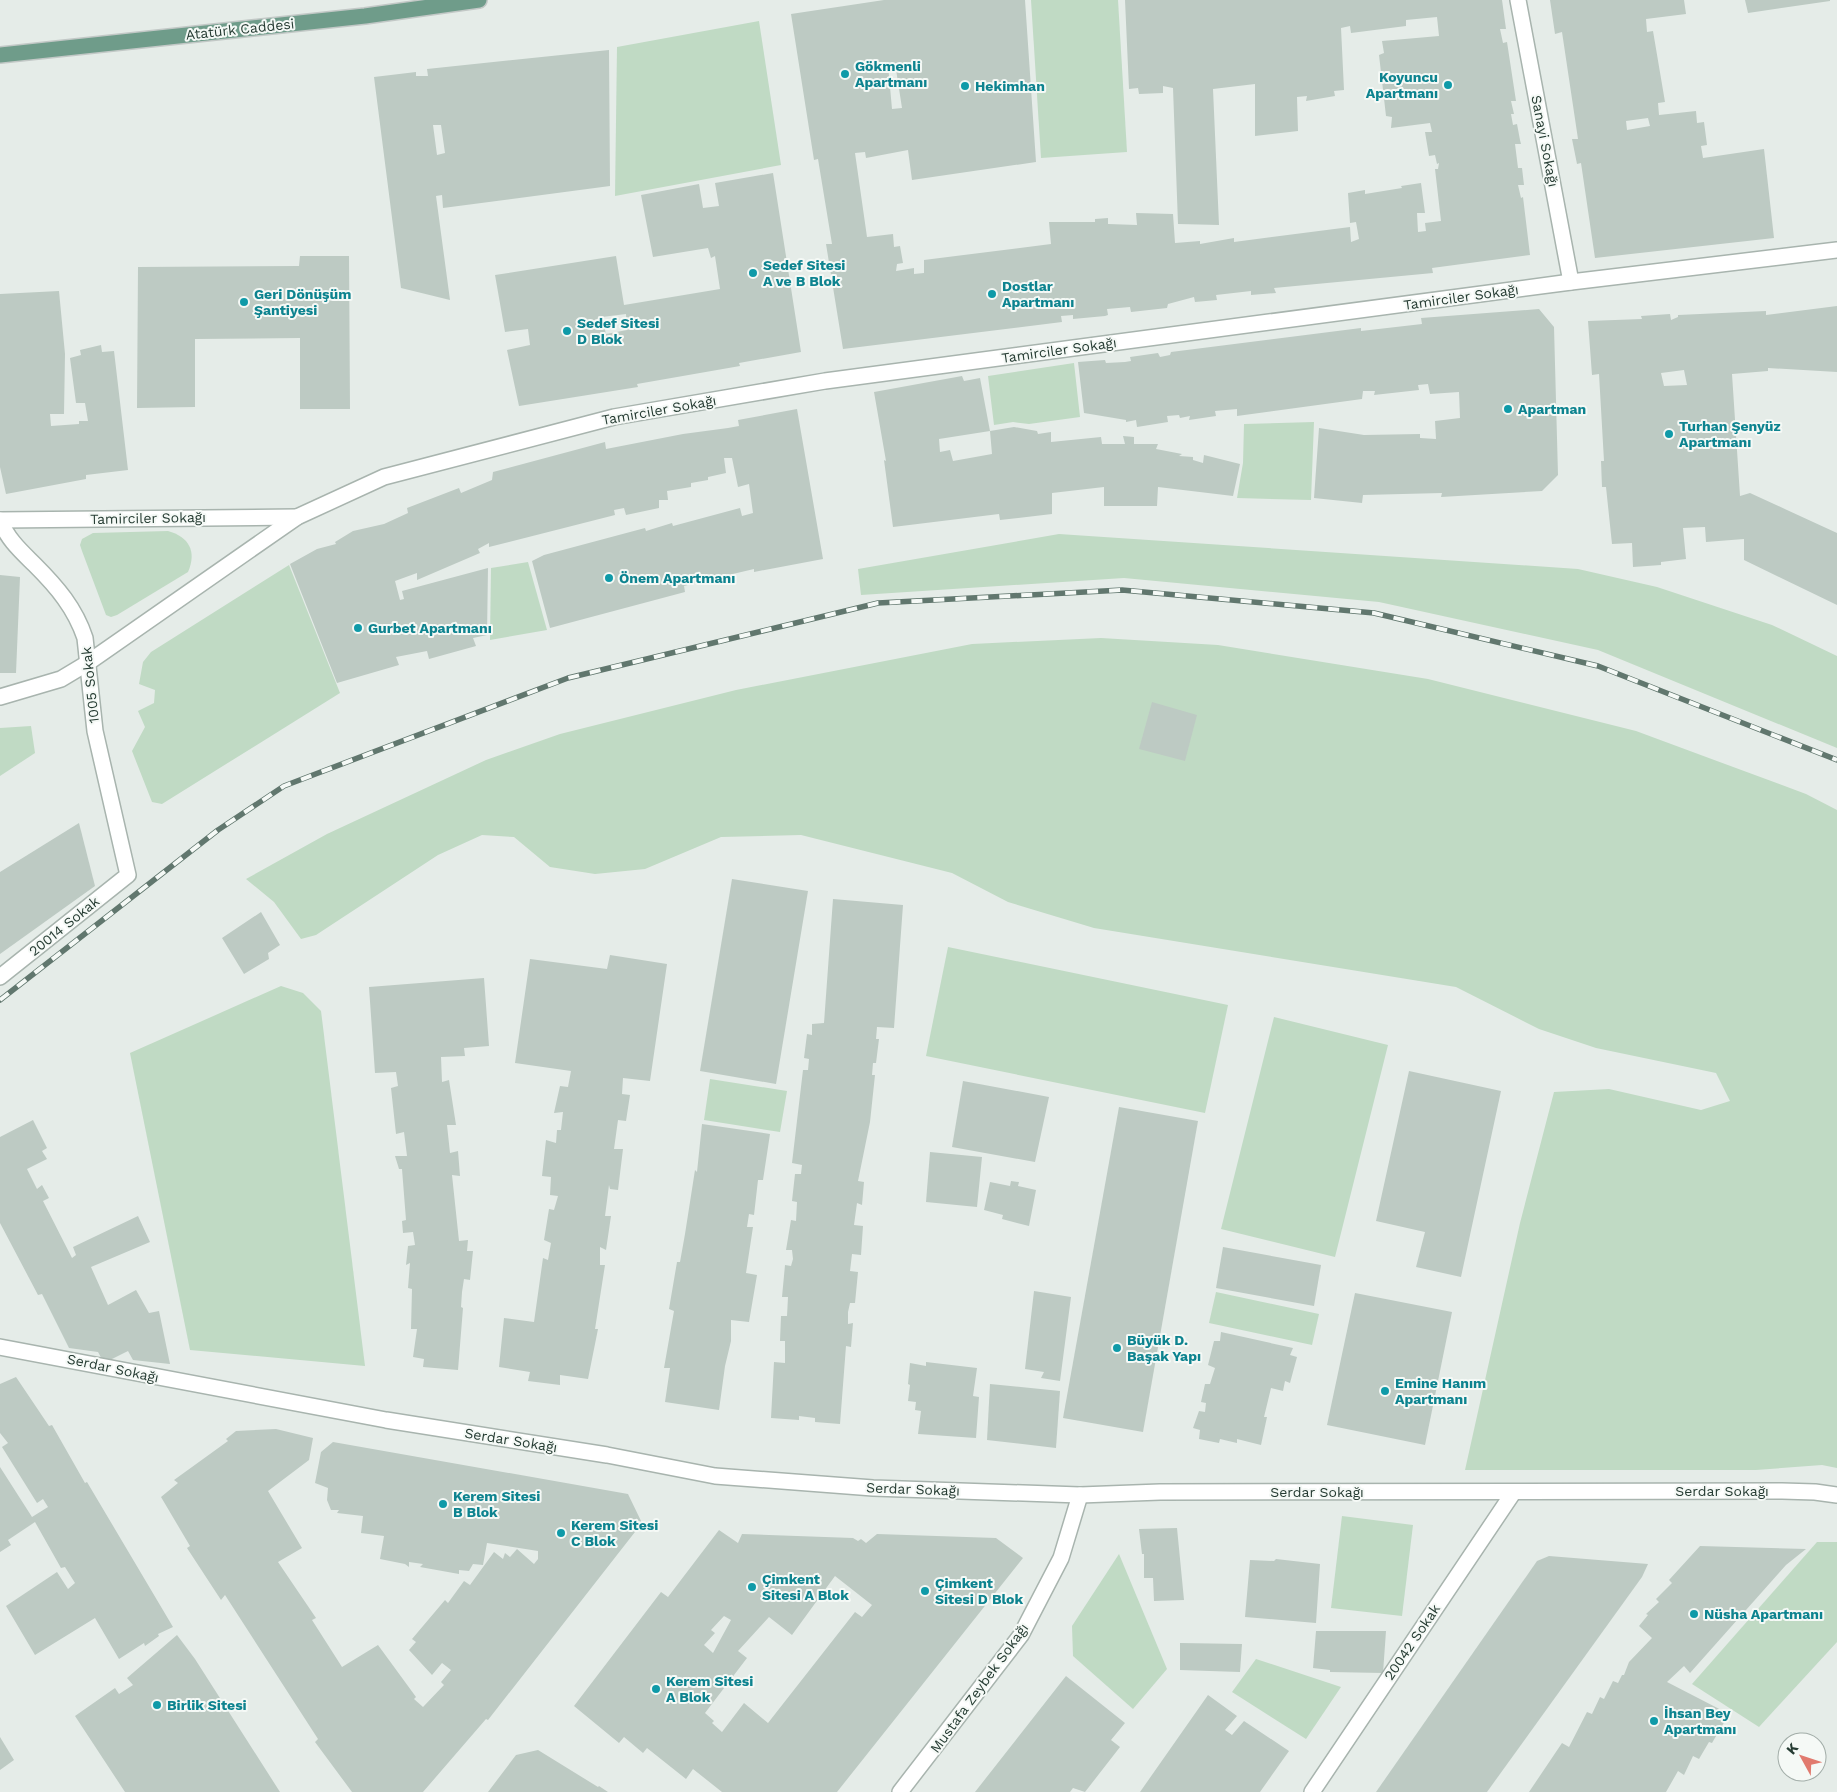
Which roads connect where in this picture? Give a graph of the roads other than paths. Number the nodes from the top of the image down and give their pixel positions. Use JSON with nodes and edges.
{"nodes":[{"id":1,"x":474,"y":0,"type":"edge"},
{"id":2,"x":1518,"y":0,"type":"edge"},
{"id":3,"x":0,"y":54,"type":"edge"},
{"id":4,"x":1837,"y":250,"type":"edge"},
{"id":5,"x":1571,"y":282,"type":"junction"},
{"id":6,"x":297,"y":517,"type":"junction"},
{"id":7,"x":0,"y":520,"type":"edge"},
{"id":8,"x":86,"y":664,"type":"junction"},
{"id":9,"x":0,"y":697,"type":"edge"},
{"id":10,"x":128,"y":875,"type":"joint"},
{"id":11,"x":0,"y":977,"type":"edge"},
{"id":12,"x":0,"y":1347,"type":"edge"},
{"id":13,"x":1513,"y":1493,"type":"junction"},
{"id":14,"x":1080,"y":1495,"type":"junction"},
{"id":15,"x":1837,"y":1495,"type":"edge"},
{"id":16,"x":900,"y":1792,"type":"edge"},
{"id":17,"x":1312,"y":1792,"type":"edge"}],
"edges":[{"from":1,"to":3,"type":"main road","name":"Atatürk Caddesi"},
{"from":2,"to":5,"type":"street","name":"Sanayi Sokağı"},
{"from":4,"to":5,"type":"street","name":"Tamirciler Sokağı"},
{"from":5,"to":6,"type":"street","name":"Tamirciler Sokağı"},
{"from":6,"to":7,"type":"street","name":"Tamirciler Sokağı"},
{"from":6,"to":8,"type":"street","name":"Tamirciler Sokağı"},
{"from":7,"to":8,"type":"street","name":"1005 Sokak"},
{"from":8,"to":9,"type":"street","name":"Tamirciler Sokağı"},
{"from":8,"to":10,"type":"street","name":"1005 Sokak"},
{"from":10,"to":11,"type":"street","name":"20014 Sokak"},
{"from":12,"to":14,"type":"street","name":"Serdar Sokağı"},
{"from":13,"to":14,"type":"street","name":"Serdar Sokağı"},
{"from":13,"to":15,"type":"street","name":"Serdar Sokağı"},
{"from":13,"to":17,"type":"street","name":"20042 Sokak"},
{"from":14,"to":16,"type":"street","name":"Mustafa Zeybek Sokağı"}]}
